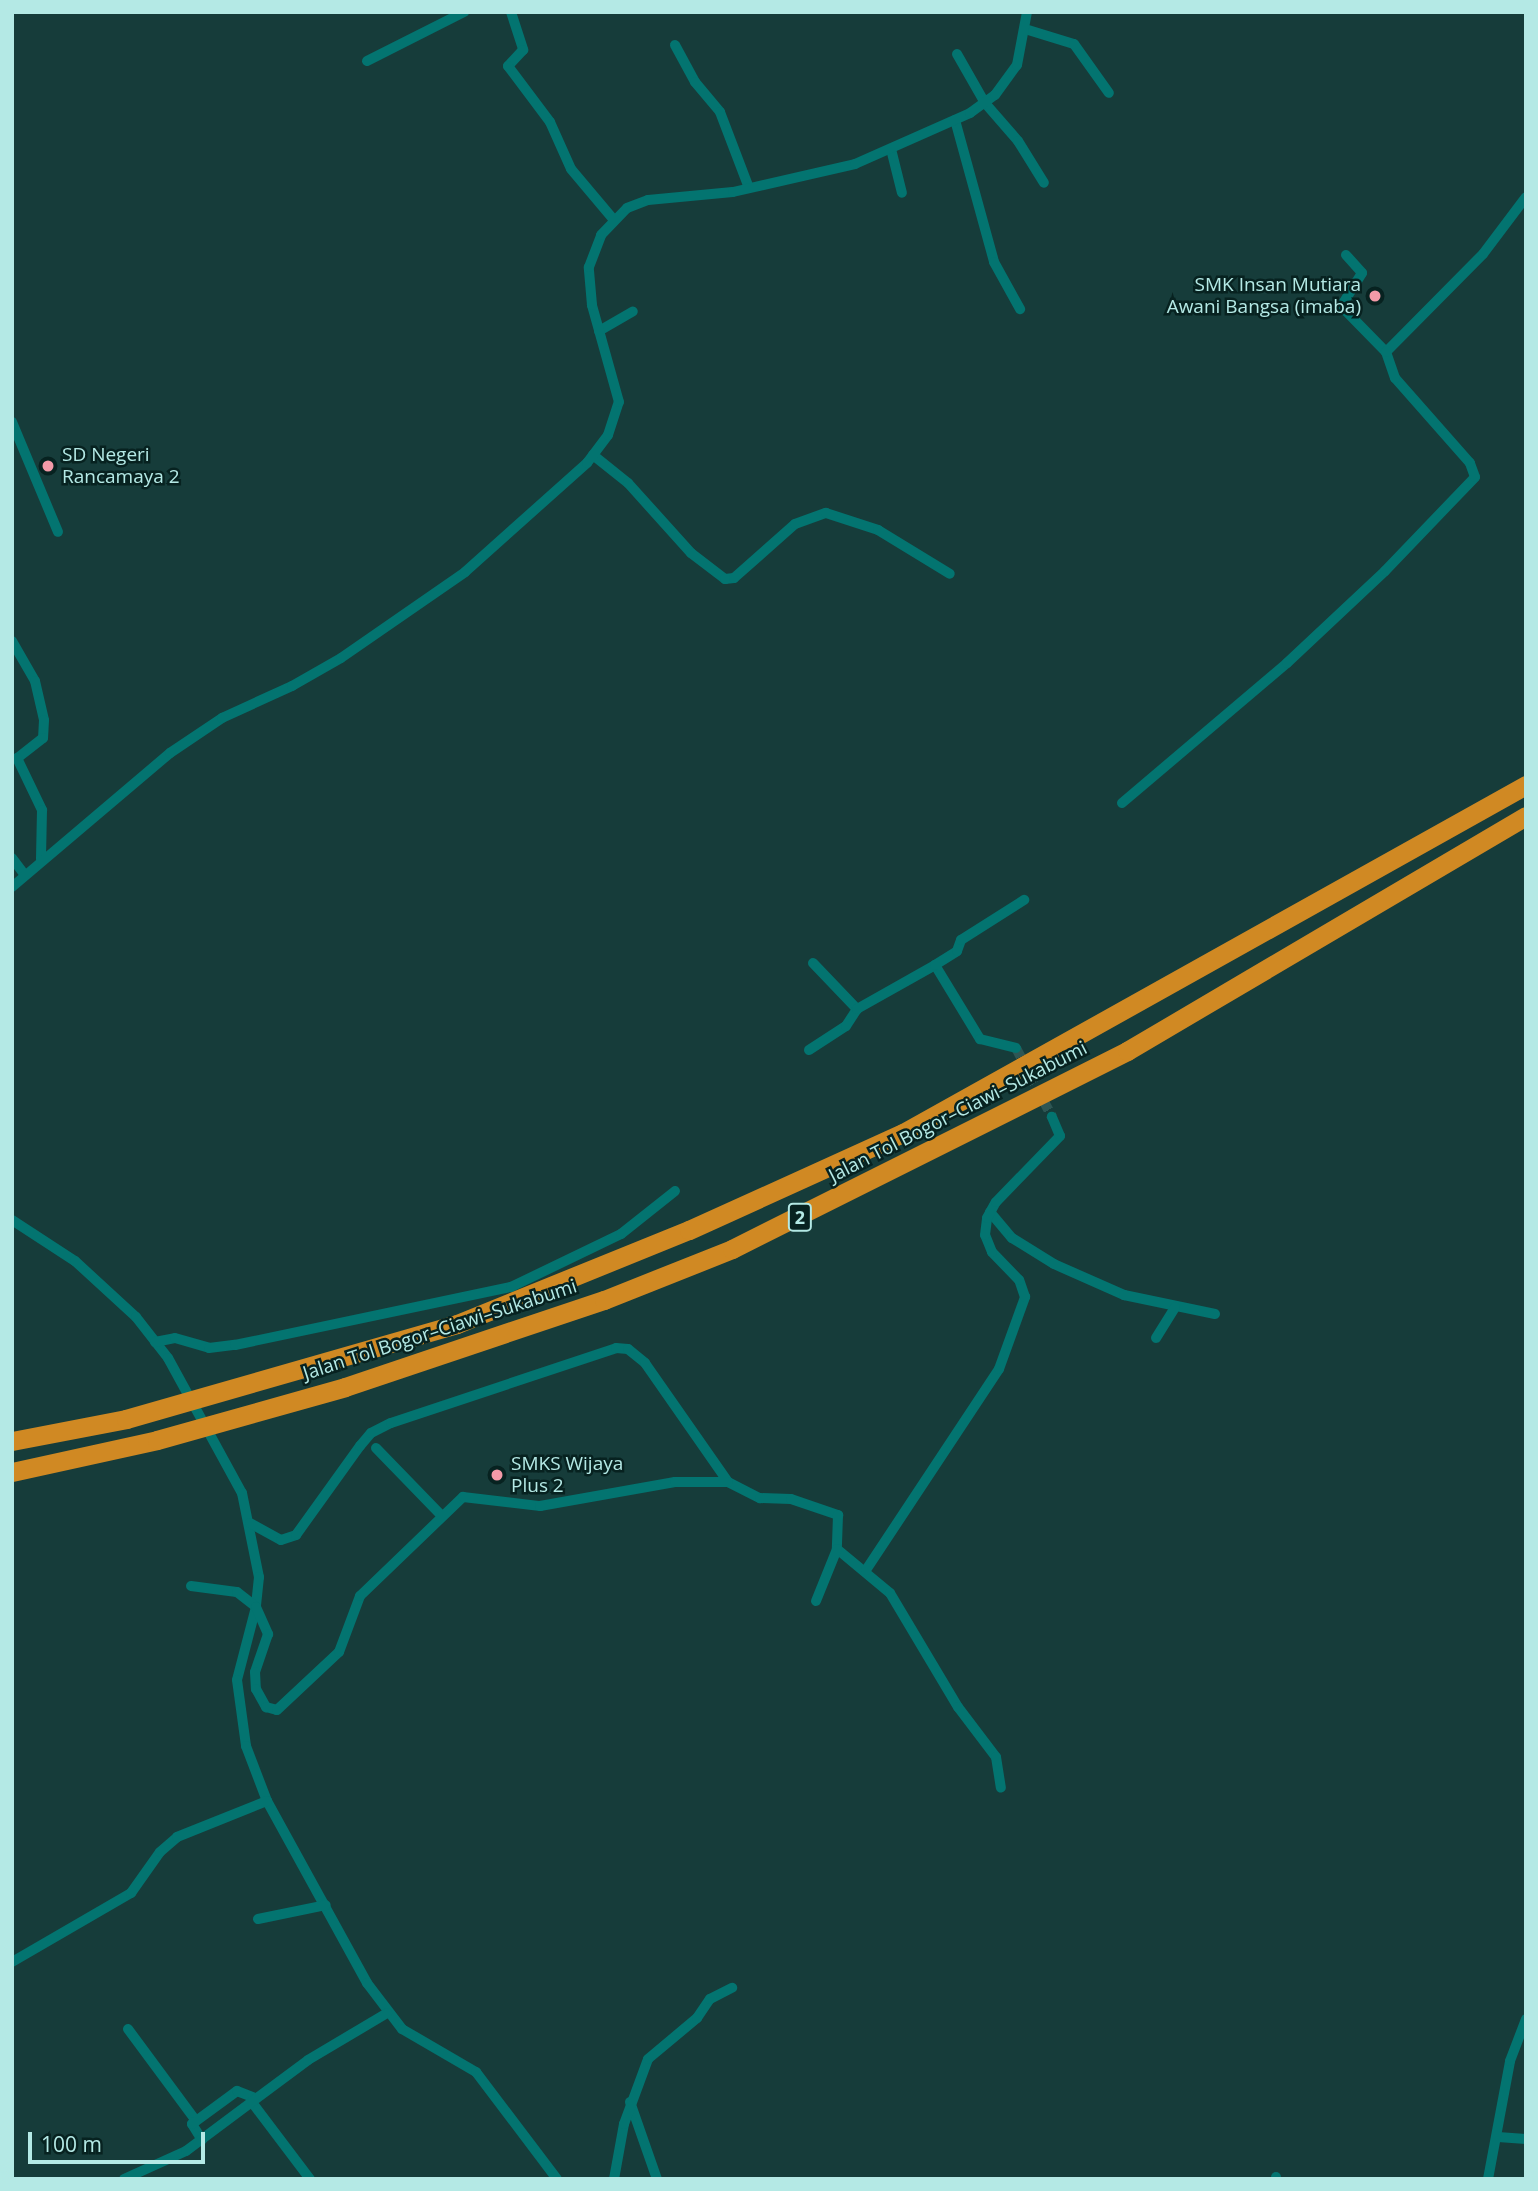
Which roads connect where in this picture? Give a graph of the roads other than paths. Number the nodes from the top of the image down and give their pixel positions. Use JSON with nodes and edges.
{"nodes":[{"id":1,"x":464,"y":12,"type":"edge"},
{"id":2,"x":511,"y":12,"type":"edge"},
{"id":3,"x":1027,"y":12,"type":"edge"},
{"id":4,"x":1026,"y":29,"type":"junction"},
{"id":5,"x":675,"y":45,"type":"dead end"},
{"id":6,"x":957,"y":54,"type":"dead end"},
{"id":7,"x":368,"y":61,"type":"dead end"},
{"id":8,"x":1109,"y":93,"type":"dead end"},
{"id":9,"x":985,"y":103,"type":"junction"},
{"id":10,"x":955,"y":120,"type":"junction"},
{"id":11,"x":891,"y":149,"type":"junction"},
{"id":12,"x":1044,"y":183,"type":"dead end"},
{"id":13,"x":749,"y":188,"type":"junction"},
{"id":14,"x":902,"y":192,"type":"dead end"},
{"id":15,"x":1526,"y":197,"type":"edge"},
{"id":16,"x":614,"y":220,"type":"junction"},
{"id":17,"x":1346,"y":255,"type":"dead end"},
{"id":18,"x":1020,"y":309,"type":"dead end"},
{"id":19,"x":633,"y":311,"type":"dead end"},
{"id":20,"x":599,"y":331,"type":"junction"},
{"id":21,"x":1385,"y":352,"type":"junction"},
{"id":22,"x":12,"y":422,"type":"edge"},
{"id":23,"x":593,"y":456,"type":"junction"},
{"id":24,"x":58,"y":532,"type":"dead end"},
{"id":25,"x":950,"y":574,"type":"dead end"},
{"id":26,"x":12,"y":640,"type":"edge"},
{"id":27,"x":1526,"y":785,"type":"edge"},
{"id":28,"x":1122,"y":803,"type":"dead end"},
{"id":29,"x":1526,"y":816,"type":"edge"},
{"id":30,"x":12,"y":858,"type":"edge"},
{"id":31,"x":41,"y":859,"type":"junction"},
{"id":32,"x":25,"y":875,"type":"junction"},
{"id":33,"x":12,"y":887,"type":"edge"},
{"id":34,"x":1024,"y":900,"type":"dead end"},
{"id":35,"x":813,"y":963,"type":"dead end"},
{"id":36,"x":935,"y":965,"type":"junction"},
{"id":37,"x":857,"y":1009,"type":"junction"},
{"id":38,"x":1016,"y":1048,"type":"dead end"},
{"id":39,"x":809,"y":1051,"type":"dead end"},
{"id":40,"x":1052,"y":1117,"type":"tunnel mouth"},
{"id":41,"x":675,"y":1191,"type":"dead end"},
{"id":42,"x":990,"y":1212,"type":"junction"},
{"id":43,"x":12,"y":1220,"type":"edge"},
{"id":44,"x":1175,"y":1307,"type":"junction"},
{"id":45,"x":1215,"y":1314,"type":"dead end"},
{"id":46,"x":1156,"y":1338,"type":"dead end"},
{"id":47,"x":155,"y":1342,"type":"junction"},
{"id":48,"x":12,"y":1441,"type":"edge"},
{"id":49,"x":376,"y":1448,"type":"dead end"},
{"id":50,"x":12,"y":1472,"type":"edge"},
{"id":51,"x":728,"y":1482,"type":"junction"},
{"id":52,"x":441,"y":1515,"type":"junction"},
{"id":53,"x":250,"y":1523,"type":"junction"},
{"id":54,"x":837,"y":1549,"type":"junction"},
{"id":55,"x":866,"y":1570,"type":"junction"},
{"id":56,"x":191,"y":1586,"type":"dead end"},
{"id":57,"x":816,"y":1601,"type":"dead end"},
{"id":58,"x":256,"y":1607,"type":"junction"},
{"id":59,"x":1001,"y":1788,"type":"dead end"},
{"id":60,"x":267,"y":1801,"type":"junction"},
{"id":61,"x":326,"y":1905,"type":"junction"},
{"id":62,"x":258,"y":1919,"type":"dead end"},
{"id":63,"x":12,"y":1962,"type":"edge"},
{"id":64,"x":732,"y":1987,"type":"dead end"},
{"id":65,"x":387,"y":2013,"type":"junction"},
{"id":66,"x":1526,"y":2019,"type":"edge"},
{"id":67,"x":128,"y":2029,"type":"dead end"},
{"id":68,"x":253,"y":2099,"type":"junction"},
{"id":69,"x":630,"y":2102,"type":"junction"},
{"id":70,"x":196,"y":2121,"type":"junction"},
{"id":71,"x":1498,"y":2137,"type":"junction"},
{"id":72,"x":1526,"y":2139,"type":"edge"},
{"id":73,"x":202,"y":2140,"type":"junction"},
{"id":74,"x":124,"y":2179,"type":"edge"},
{"id":75,"x":310,"y":2179,"type":"edge"},
{"id":76,"x":557,"y":2179,"type":"edge"},
{"id":77,"x":614,"y":2179,"type":"edge"},
{"id":78,"x":657,"y":2179,"type":"edge"},
{"id":79,"x":1488,"y":2179,"type":"edge"}],
"edges":[{"from":1,"to":7,"type":"street"},
{"from":2,"to":16,"type":"street"},
{"from":3,"to":4,"type":"street"},
{"from":4,"to":8,"type":"street"},
{"from":4,"to":9,"type":"street"},
{"from":5,"to":13,"type":"street"},
{"from":6,"to":9,"type":"street"},
{"from":9,"to":10,"type":"street"},
{"from":9,"to":12,"type":"street"},
{"from":10,"to":11,"type":"street"},
{"from":10,"to":18,"type":"street"},
{"from":11,"to":13,"type":"street"},
{"from":11,"to":14,"type":"street"},
{"from":13,"to":16,"type":"street"},
{"from":15,"to":21,"type":"street"},
{"from":16,"to":20,"type":"street"},
{"from":17,"to":21,"type":"street"},
{"from":19,"to":20,"type":"street"},
{"from":20,"to":23,"type":"street"},
{"from":21,"to":28,"type":"street"},
{"from":22,"to":24,"type":"street"},
{"from":23,"to":25,"type":"street"},
{"from":23,"to":31,"type":"street"},
{"from":26,"to":31,"type":"street"},
{"from":27,"to":48,"type":"highway","name":"Jalan Tol Bogor–Ciawi–Sukabumi","number":"2"},
{"from":29,"to":50,"type":"highway","name":"Jalan Tol Bogor–Ciawi–Sukabumi","number":"2"},
{"from":30,"to":32,"type":"street"},
{"from":31,"to":32,"type":"street"},
{"from":32,"to":33,"type":"street"},
{"from":34,"to":36,"type":"street"},
{"from":35,"to":37,"type":"street"},
{"from":36,"to":37,"type":"street"},
{"from":36,"to":38,"type":"street"},
{"from":37,"to":39,"type":"street"},
{"from":40,"to":42,"type":"street"},
{"from":41,"to":47,"type":"street"},
{"from":42,"to":44,"type":"street"},
{"from":42,"to":55,"type":"street"},
{"from":43,"to":47,"type":"street"},
{"from":44,"to":45,"type":"street"},
{"from":44,"to":46,"type":"street"},
{"from":47,"to":53,"type":"street"},
{"from":49,"to":52,"type":"street"},
{"from":51,"to":52,"type":"street"},
{"from":51,"to":53,"type":"street"},
{"from":51,"to":54,"type":"street"},
{"from":52,"to":58,"type":"street"},
{"from":53,"to":58,"type":"street"},
{"from":54,"to":55,"type":"street"},
{"from":54,"to":57,"type":"street"},
{"from":55,"to":59,"type":"street"},
{"from":56,"to":58,"type":"street"},
{"from":58,"to":60,"type":"street"},
{"from":60,"to":61,"type":"street"},
{"from":60,"to":63,"type":"street"},
{"from":61,"to":62,"type":"street"},
{"from":61,"to":65,"type":"street"},
{"from":64,"to":69,"type":"street"},
{"from":65,"to":68,"type":"street"},
{"from":65,"to":76,"type":"street"},
{"from":66,"to":71,"type":"street"},
{"from":67,"to":70,"type":"street"},
{"from":68,"to":70,"type":"street"},
{"from":68,"to":73,"type":"street"},
{"from":68,"to":75,"type":"street"},
{"from":69,"to":77,"type":"street"},
{"from":69,"to":78,"type":"street"},
{"from":70,"to":73,"type":"street"},
{"from":71,"to":72,"type":"street"},
{"from":71,"to":79,"type":"street"},
{"from":73,"to":74,"type":"street"}]}
